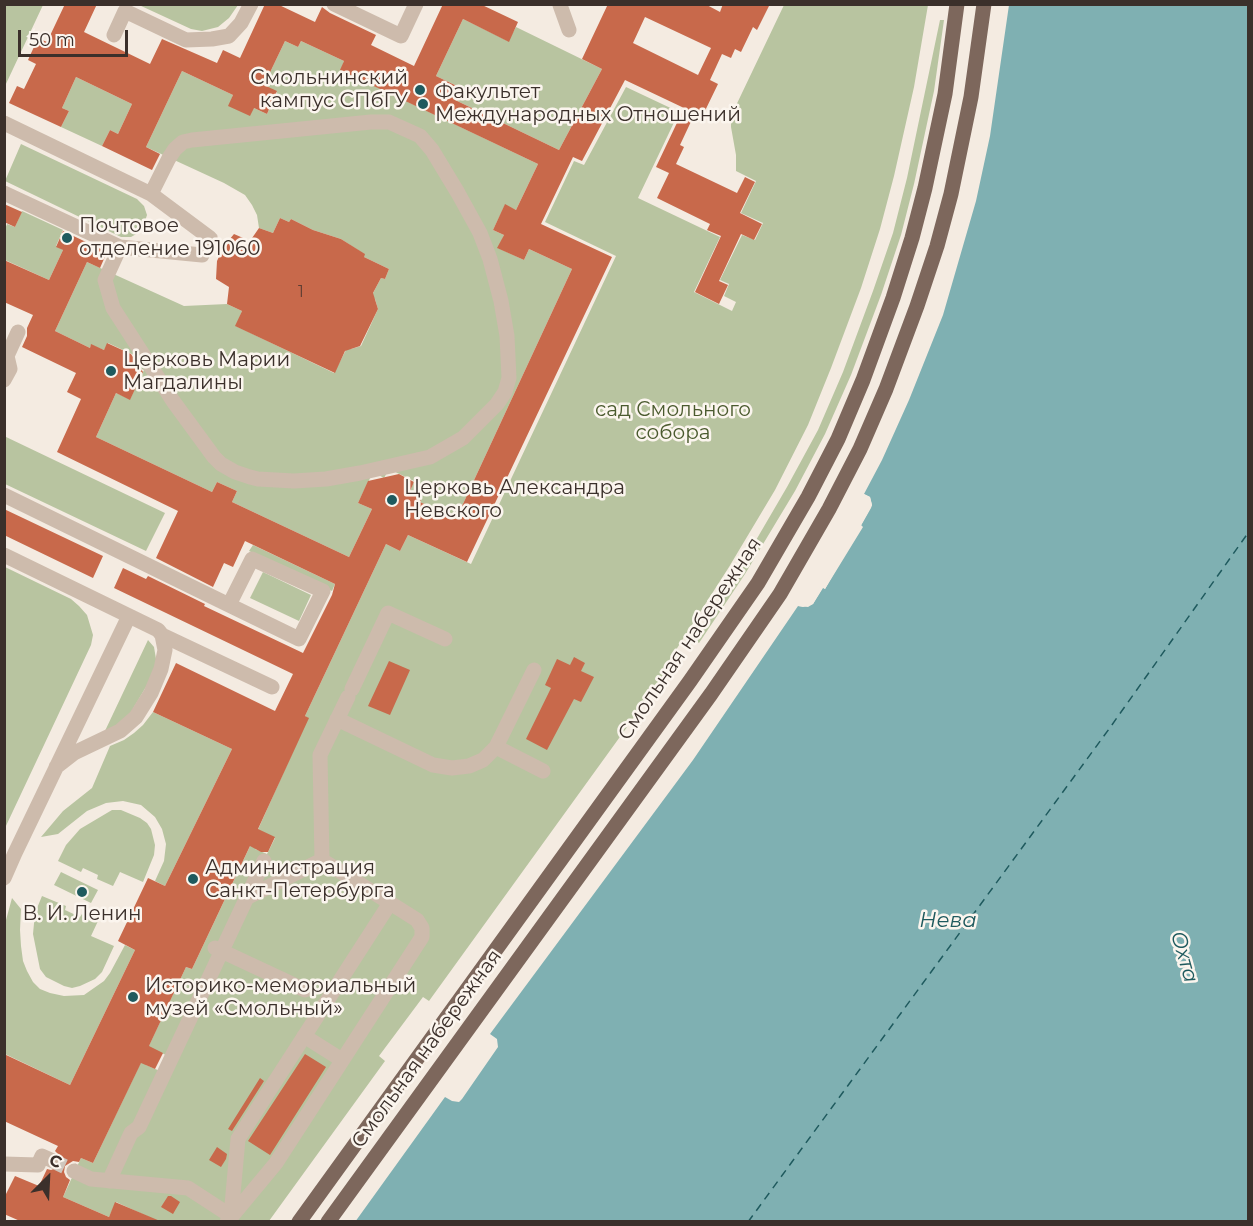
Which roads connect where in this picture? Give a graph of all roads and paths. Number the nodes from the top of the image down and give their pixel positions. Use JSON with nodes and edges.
{"nodes":[{"id":1,"x":251,"y":4,"type":"edge"},
{"id":2,"x":334,"y":4,"type":"edge"},
{"id":3,"x":416,"y":4,"type":"edge"},
{"id":4,"x":957,"y":4,"type":"edge"},
{"id":5,"x":984,"y":4,"type":"edge"},
{"id":6,"x":560,"y":5,"type":"edge"},
{"id":7,"x":569,"y":30,"type":"dead end"},
{"id":8,"x":114,"y":35,"type":"dead end"},
{"id":9,"x":4,"y":123,"type":"edge"},
{"id":10,"x":4,"y":193,"type":"edge"},
{"id":11,"x":151,"y":194,"type":"junction"},
{"id":12,"x":120,"y":247,"type":"junction"},
{"id":13,"x":18,"y":332,"type":"dead end"},
{"id":14,"x":4,"y":380,"type":"edge"},
{"id":15,"x":4,"y":495,"type":"edge"},
{"id":16,"x":4,"y":555,"type":"edge"},
{"id":17,"x":229,"y":605,"type":"junction"},
{"id":18,"x":129,"y":616,"type":"junction"},
{"id":19,"x":162,"y":635,"type":"junction"},
{"id":20,"x":445,"y":639,"type":"dead end"},
{"id":21,"x":534,"y":670,"type":"dead end"},
{"id":22,"x":272,"y":687,"type":"dead end"},
{"id":23,"x":338,"y":719,"type":"junction"},
{"id":24,"x":496,"y":747,"type":"junction"},
{"id":25,"x":56,"y":766,"type":"junction"},
{"id":26,"x":543,"y":771,"type":"dead end"},
{"id":27,"x":10,"y":850,"type":"edge"},
{"id":28,"x":321,"y":860,"type":"junction"},
{"id":29,"x":264,"y":861,"type":"dead end"},
{"id":30,"x":4,"y":878,"type":"edge"},
{"id":31,"x":248,"y":897,"type":"junction"},
{"id":32,"x":390,"y":903,"type":"junction"},
{"id":33,"x":219,"y":949,"type":"junction"},
{"id":34,"x":305,"y":990,"type":"dead end"},
{"id":35,"x":304,"y":1036,"type":"junction"},
{"id":36,"x":342,"y":1060,"type":"junction"},
{"id":37,"x":51,"y":1160,"type":"tunnel mouth"},
{"id":38,"x":4,"y":1164,"type":"edge"},
{"id":39,"x":74,"y":1171,"type":"tunnel mouth"},
{"id":40,"x":109,"y":1181,"type":"junction"},
{"id":41,"x":229,"y":1219,"type":"edge"},
{"id":42,"x":298,"y":1221,"type":"edge"},
{"id":43,"x":328,"y":1221,"type":"edge"}],
"edges":[{"from":1,"to":8,"type":"street"},
{"from":2,"to":3,"type":"street"},
{"from":4,"to":42,"type":"main road","name":"Смольная набережная"},
{"from":5,"to":43,"type":"main road","name":"Смольная набережная"},
{"from":6,"to":7,"type":"street"},
{"from":9,"to":11,"type":"street"},
{"from":10,"to":12,"type":"street"},
{"from":11,"to":12,"type":"street"},
{"from":11,"to":12,"type":"street"},
{"from":13,"to":14,"type":"street"},
{"from":15,"to":17,"type":"street"},
{"from":16,"to":18,"type":"street"},
{"from":17,"to":17,"type":"street"},
{"from":18,"to":19,"type":"street"},
{"from":18,"to":25,"type":"street"},
{"from":19,"to":22,"type":"street"},
{"from":19,"to":25,"type":"street"},
{"from":20,"to":23,"type":"street"},
{"from":21,"to":24,"type":"street"},
{"from":23,"to":24,"type":"street"},
{"from":23,"to":28,"type":"street"},
{"from":24,"to":26,"type":"street"},
{"from":25,"to":27,"type":"street"},
{"from":27,"to":30,"type":"street"},
{"from":28,"to":31,"type":"street"},
{"from":28,"to":32,"type":"street"},
{"from":29,"to":31,"type":"street"},
{"from":31,"to":33,"type":"street"},
{"from":32,"to":35,"type":"street"},
{"from":32,"to":36,"type":"street"},
{"from":33,"to":34,"type":"street"},
{"from":33,"to":40,"type":"street"},
{"from":35,"to":36,"type":"street"},
{"from":35,"to":41,"type":"street"},
{"from":36,"to":41,"type":"street"},
{"from":37,"to":38,"type":"street"},
{"from":39,"to":40,"type":"street"},
{"from":40,"to":41,"type":"street"}]}
